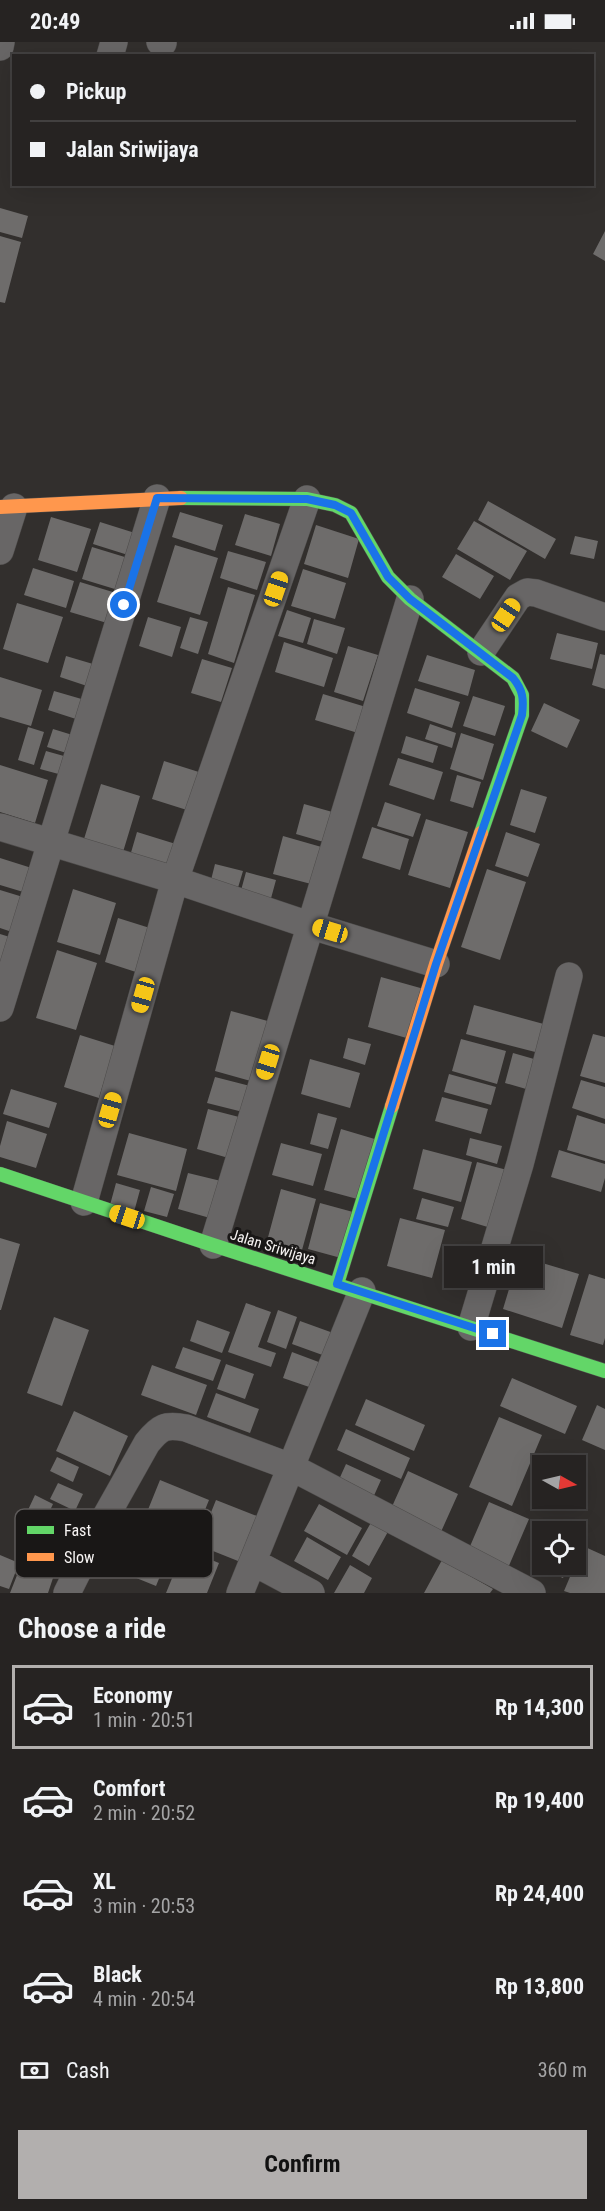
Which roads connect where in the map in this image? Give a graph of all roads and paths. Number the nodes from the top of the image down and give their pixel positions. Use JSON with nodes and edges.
{"nodes":[{"id":1,"x":2,"y":42,"type":"edge"},
{"id":2,"x":0,"y":47,"type":"edge"},
{"id":3,"x":157,"y":498,"type":"junction"},
{"id":4,"x":307,"y":499,"type":"junction"},
{"id":5,"x":7,"y":507,"type":"edge"},
{"id":6,"x":0,"y":552,"type":"edge"},
{"id":7,"x":410,"y":599,"type":"junction"},
{"id":8,"x":605,"y":617,"type":"edge"},
{"id":9,"x":481,"y":652,"type":"junction"},
{"id":10,"x":0,"y":827,"type":"edge"},
{"id":11,"x":51,"y":843,"type":"junction"},
{"id":12,"x":176,"y":880,"type":"junction"},
{"id":13,"x":309,"y":925,"type":"junction"},
{"id":14,"x":436,"y":964,"type":"junction"},
{"id":15,"x":569,"y":976,"type":"dead end"},
{"id":16,"x":0,"y":1008,"type":"edge"},
{"id":17,"x":0,"y":1174,"type":"edge"},
{"id":18,"x":84,"y":1202,"type":"junction"},
{"id":19,"x":213,"y":1245,"type":"junction"},
{"id":20,"x":349,"y":1287,"type":"junction"},
{"id":21,"x":471,"y":1327,"type":"junction"},
{"id":22,"x":604,"y":1368,"type":"edge"},
{"id":23,"x":291,"y":1467,"type":"junction"},
{"id":24,"x":110,"y":1509,"type":"edge"},
{"id":25,"x":253,"y":1562,"type":"junction"},
{"id":26,"x":75,"y":1578,"type":"edge"},
{"id":27,"x":68,"y":1593,"type":"edge"},
{"id":28,"x":240,"y":1593,"type":"edge"},
{"id":29,"x":311,"y":1593,"type":"edge"},
{"id":30,"x":532,"y":1593,"type":"edge"}],
"edges":[{"from":1,"to":2,"type":"street"},
{"from":3,"to":4,"type":"street"},
{"from":3,"to":5,"type":"street"},
{"from":3,"to":11,"type":"street"},
{"from":4,"to":7,"type":"street"},
{"from":4,"to":12,"type":"street"},
{"from":5,"to":6,"type":"street"},
{"from":7,"to":9,"type":"street"},
{"from":7,"to":13,"type":"street"},
{"from":8,"to":9,"type":"street"},
{"from":9,"to":14,"type":"street"},
{"from":10,"to":11,"type":"street"},
{"from":11,"to":12,"type":"street"},
{"from":11,"to":16,"type":"street"},
{"from":12,"to":13,"type":"street"},
{"from":12,"to":18,"type":"street"},
{"from":13,"to":14,"type":"street"},
{"from":13,"to":19,"type":"street"},
{"from":14,"to":20,"type":"street"},
{"from":15,"to":21,"type":"street"},
{"from":17,"to":18,"type":"street","name":"Jalan Sriwijaya"},
{"from":18,"to":19,"type":"street","name":"Jalan Sriwijaya"},
{"from":19,"to":20,"type":"street","name":"Jalan Sriwijaya"},
{"from":20,"to":21,"type":"street","name":"Jalan Sriwijaya"},
{"from":20,"to":23,"type":"street"},
{"from":21,"to":22,"type":"street","name":"Jalan Sriwijaya"},
{"from":23,"to":24,"type":"street"},
{"from":23,"to":25,"type":"street"},
{"from":23,"to":30,"type":"street"},
{"from":25,"to":28,"type":"street"},
{"from":25,"to":29,"type":"street"},
{"from":26,"to":27,"type":"street"}]}
